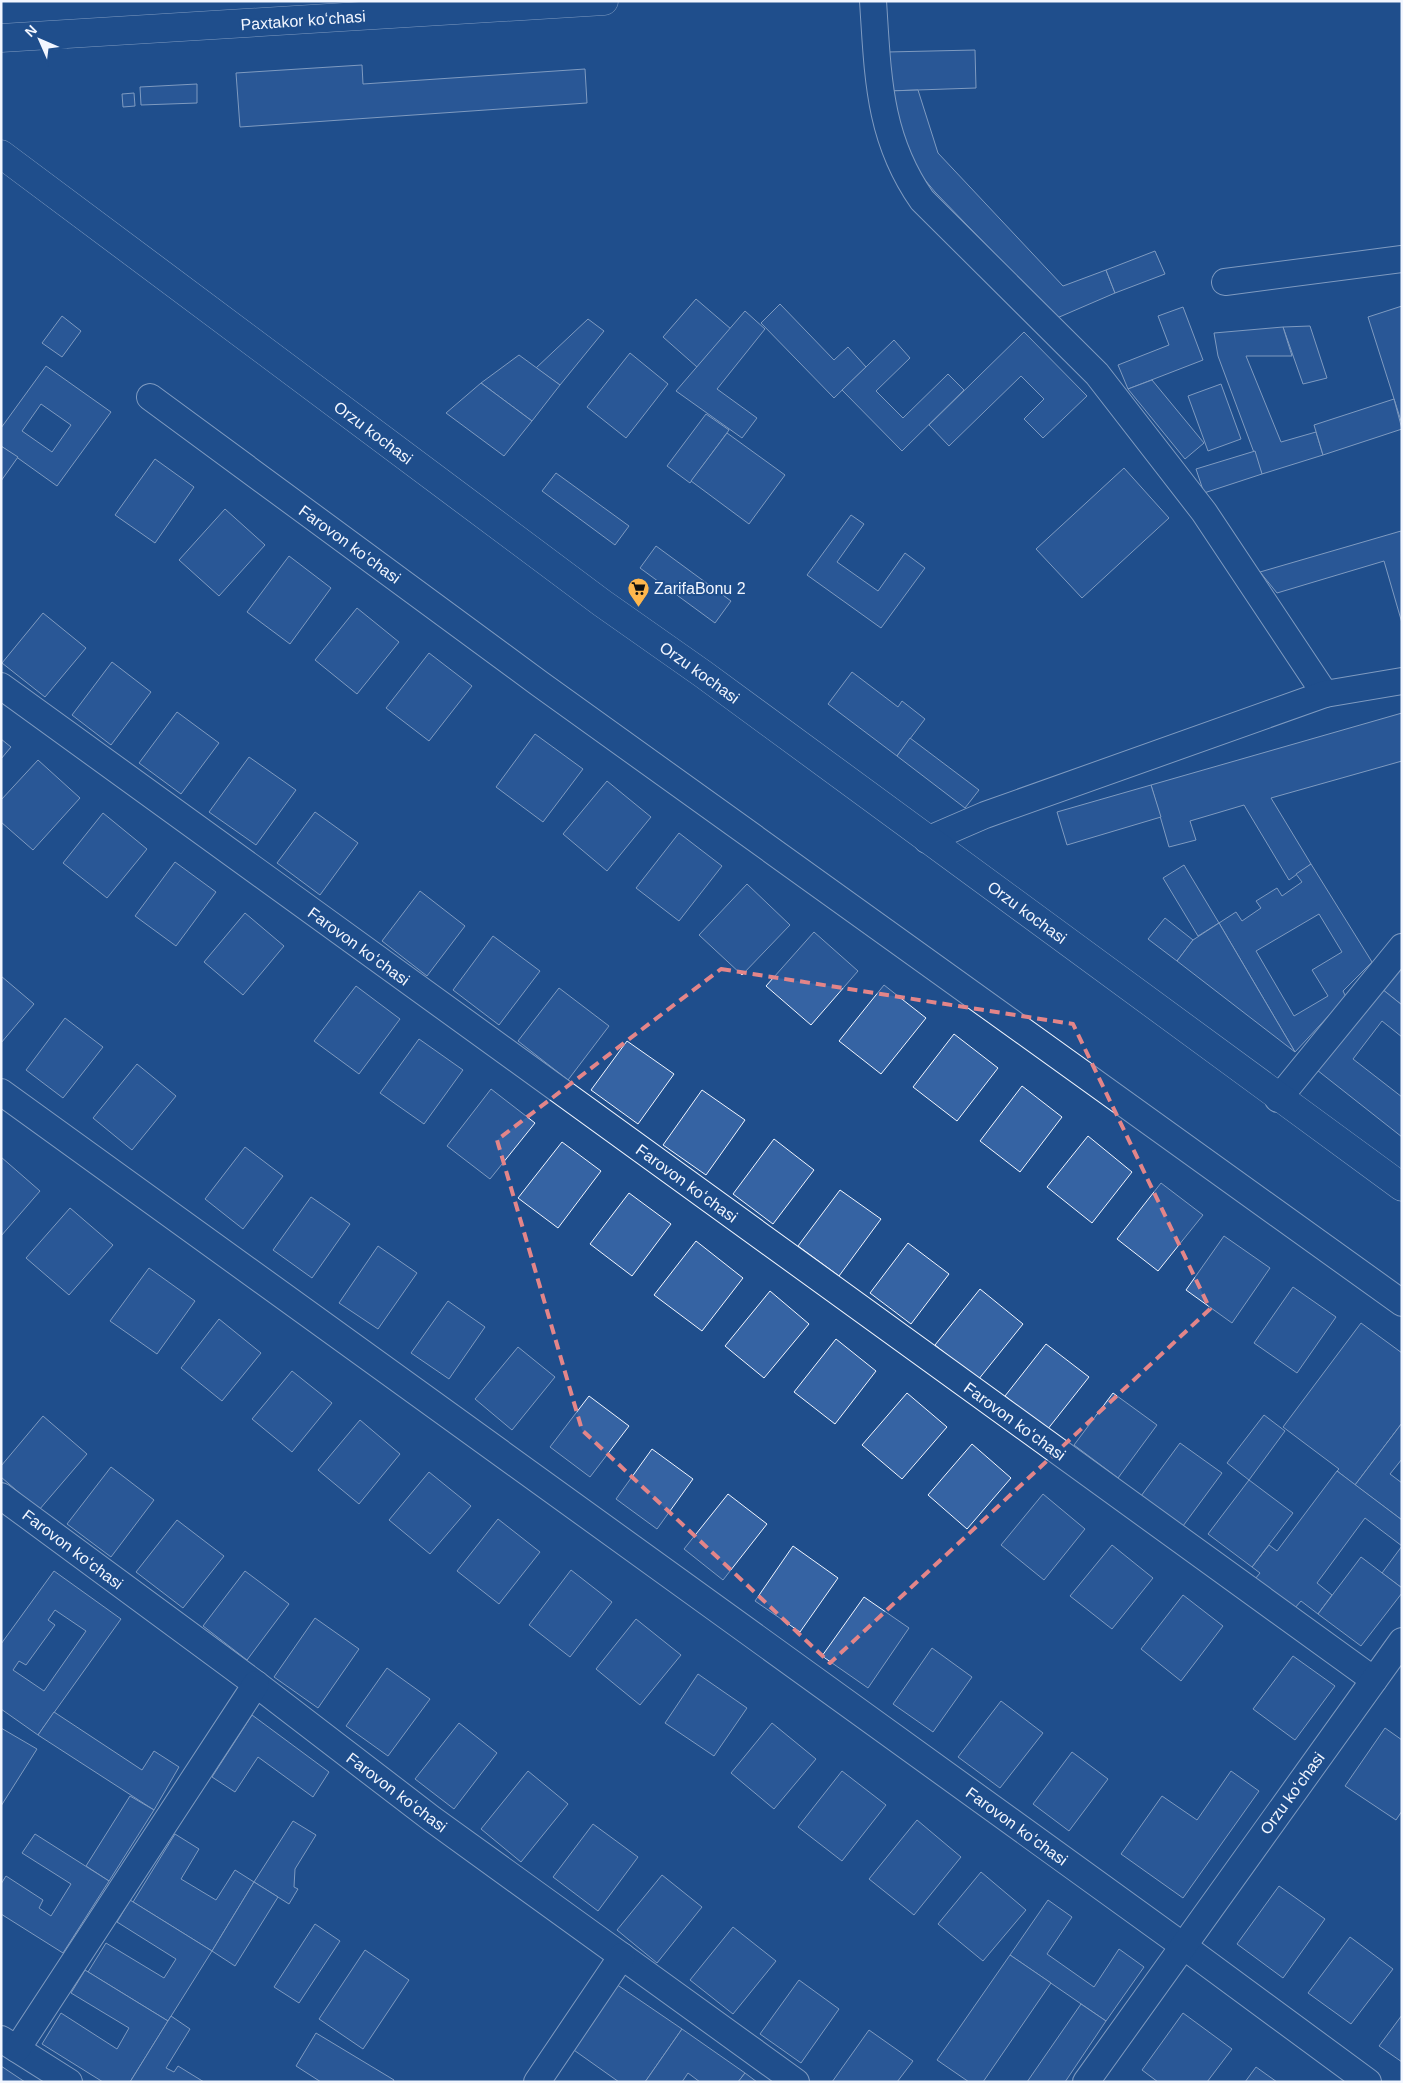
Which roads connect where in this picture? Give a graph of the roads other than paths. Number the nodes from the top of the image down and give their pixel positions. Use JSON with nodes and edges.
{"nodes":[{"id":1,"x":604,"y":1,"type":"edge"},
{"id":2,"x":873,"y":1,"type":"edge"},
{"id":3,"x":1,"y":38,"type":"edge"},
{"id":4,"x":1,"y":154,"type":"edge"},
{"id":5,"x":1402,"y":259,"type":"edge"},
{"id":6,"x":1225,"y":282,"type":"dead end"},
{"id":7,"x":150,"y":398,"type":"dead end"},
{"id":8,"x":1402,"y":681,"type":"edge"},
{"id":9,"x":1,"y":686,"type":"edge"},
{"id":10,"x":1325,"y":694,"type":"junction"},
{"id":11,"x":927,"y":840,"type":"junction"},
{"id":12,"x":1402,"y":947,"type":"edge"},
{"id":13,"x":1,"y":1092,"type":"edge"},
{"id":14,"x":1278,"y":1098,"type":"junction"},
{"id":15,"x":1402,"y":1188,"type":"edge"},
{"id":16,"x":1402,"y":1303,"type":"edge"},
{"id":17,"x":1,"y":1496,"type":"edge"},
{"id":18,"x":1402,"y":1641,"type":"edge"},
{"id":19,"x":1374,"y":1680,"type":"junction"},
{"id":20,"x":256,"y":1684,"type":"junction"},
{"id":21,"x":1182,"y":1945,"type":"junction"},
{"id":22,"x":622,"y":1956,"type":"junction"},
{"id":23,"x":9,"y":2044,"type":"edge"},
{"id":24,"x":60,"y":2080,"type":"edge"},
{"id":25,"x":537,"y":2082,"type":"edge"},
{"id":26,"x":796,"y":2082,"type":"edge"},
{"id":27,"x":1086,"y":2082,"type":"edge"},
{"id":28,"x":1368,"y":2082,"type":"edge"}],
"edges":[{"from":1,"to":3,"type":"main road","name":"Paxtakor koʻchasi"},
{"from":2,"to":10,"type":"street"},
{"from":4,"to":11,"type":"main road","name":"Orzu kochasi"},
{"from":5,"to":6,"type":"street"},
{"from":7,"to":16,"type":"street","name":"Farovon koʻchasi"},
{"from":8,"to":10,"type":"street"},
{"from":9,"to":19,"type":"street","name":"Farovon koʻchasi"},
{"from":10,"to":11,"type":"street"},
{"from":11,"to":14,"type":"main road","name":"Orzu kochasi"},
{"from":12,"to":14,"type":"street"},
{"from":13,"to":21,"type":"street","name":"Farovon koʻchasi"},
{"from":14,"to":15,"type":"main road","name":"Orzu kochasi"},
{"from":17,"to":20,"type":"street","name":"Farovon koʻchasi"},
{"from":18,"to":19,"type":"street","name":"Orzu koʻchasi"},
{"from":19,"to":21,"type":"street","name":"Orzu koʻchasi"},
{"from":20,"to":22,"type":"street","name":"Farovon koʻchasi"},
{"from":20,"to":23,"type":"street"},
{"from":21,"to":27,"type":"street","name":"Orzu koʻchasi"},
{"from":21,"to":28,"type":"street"},
{"from":22,"to":25,"type":"street"},
{"from":22,"to":26,"type":"street","name":"Farovon koʻchasi"},
{"from":23,"to":24,"type":"street"}]}
